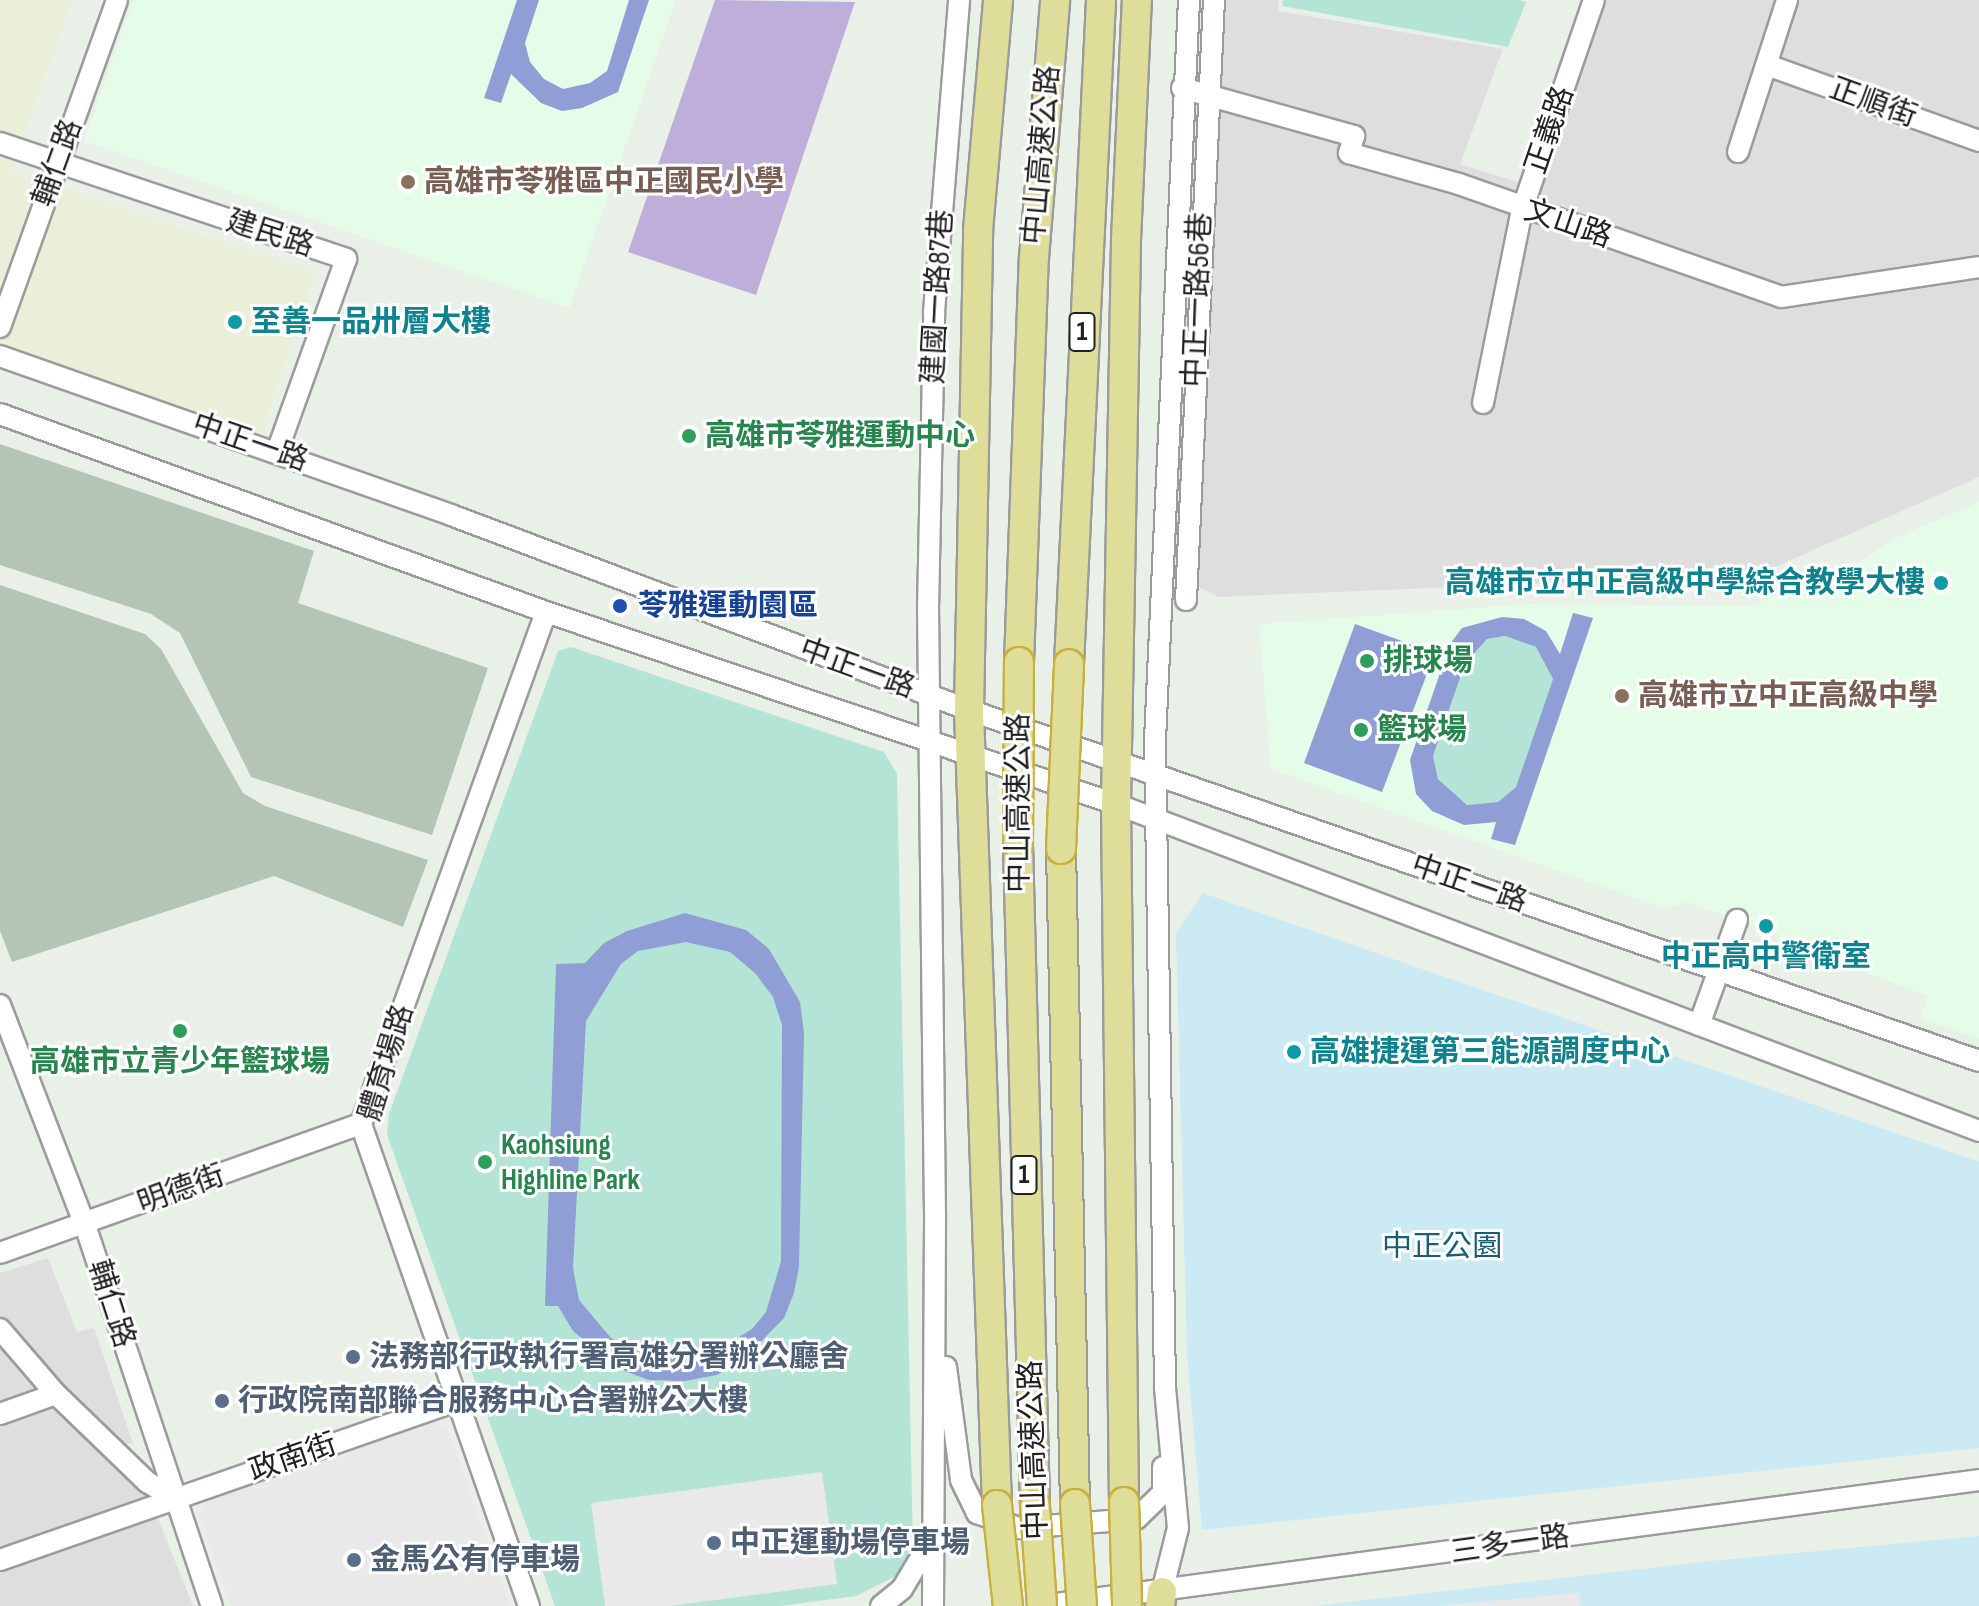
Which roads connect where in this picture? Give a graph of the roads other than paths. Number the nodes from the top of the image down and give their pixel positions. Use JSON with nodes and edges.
{"nodes":[{"id":1,"x":117,"y":0,"type":"edge"},
{"id":2,"x":959,"y":0,"type":"edge"},
{"id":3,"x":998,"y":0,"type":"edge"},
{"id":4,"x":1055,"y":0,"type":"edge"},
{"id":5,"x":1101,"y":0,"type":"edge"},
{"id":6,"x":1137,"y":0,"type":"edge"},
{"id":7,"x":1189,"y":0,"type":"edge"},
{"id":8,"x":1214,"y":0,"type":"edge"},
{"id":9,"x":1594,"y":0,"type":"edge"},
{"id":10,"x":1787,"y":0,"type":"edge"},
{"id":11,"x":1767,"y":65,"type":"junction"},
{"id":12,"x":1182,"y":88,"type":"junction"},
{"id":13,"x":1206,"y":95,"type":"junction"},
{"id":14,"x":1979,"y":141,"type":"edge"},
{"id":15,"x":0,"y":143,"type":"edge"},
{"id":16,"x":1738,"y":152,"type":"dead end"},
{"id":17,"x":58,"y":163,"type":"junction"},
{"id":18,"x":1522,"y":210,"type":"junction"},
{"id":19,"x":1979,"y":267,"type":"edge"},
{"id":20,"x":0,"y":327,"type":"edge"},
{"id":21,"x":0,"y":356,"type":"edge"},
{"id":22,"x":1483,"y":403,"type":"dead end"},
{"id":23,"x":0,"y":414,"type":"edge"},
{"id":24,"x":277,"y":452,"type":"junction"},
{"id":25,"x":1186,"y":600,"type":"dead end"},
{"id":26,"x":546,"y":612,"type":"junction"},
{"id":27,"x":930,"y":696,"type":"junction"},
{"id":28,"x":969,"y":710,"type":"junction"},
{"id":29,"x":928,"y":738,"type":"junction"},
{"id":30,"x":970,"y":753,"type":"junction"},
{"id":31,"x":1117,"y":762,"type":"junction"},
{"id":32,"x":1155,"y":774,"type":"junction"},
{"id":33,"x":1116,"y":804,"type":"junction"},
{"id":34,"x":1154,"y":819,"type":"junction"},
{"id":35,"x":1737,"y":920,"type":"dead end"},
{"id":36,"x":1719,"y":970,"type":"junction"},
{"id":37,"x":0,"y":1005,"type":"edge"},
{"id":38,"x":1699,"y":1025,"type":"junction"},
{"id":39,"x":1979,"y":1061,"type":"edge"},
{"id":40,"x":361,"y":1124,"type":"junction"},
{"id":41,"x":1979,"y":1131,"type":"edge"},
{"id":42,"x":935,"y":1215,"type":"junction"},
{"id":43,"x":85,"y":1225,"type":"junction"},
{"id":44,"x":0,"y":1253,"type":"edge"},
{"id":45,"x":0,"y":1329,"type":"edge"},
{"id":46,"x":1165,"y":1387,"type":"junction"},
{"id":47,"x":56,"y":1394,"type":"junction"},
{"id":48,"x":456,"y":1401,"type":"junction"},
{"id":49,"x":0,"y":1414,"type":"edge"},
{"id":50,"x":1979,"y":1480,"type":"edge"},
{"id":51,"x":176,"y":1499,"type":"junction"},
{"id":52,"x":934,"y":1535,"type":"junction"},
{"id":53,"x":0,"y":1560,"type":"edge"},
{"id":54,"x":1161,"y":1599,"type":"edge"},
{"id":55,"x":212,"y":1606,"type":"edge"},
{"id":56,"x":529,"y":1606,"type":"edge"},
{"id":57,"x":881,"y":1606,"type":"edge"},
{"id":58,"x":933,"y":1606,"type":"edge"},
{"id":59,"x":1008,"y":1606,"type":"edge"},
{"id":60,"x":1042,"y":1606,"type":"edge"},
{"id":61,"x":1082,"y":1606,"type":"edge"},
{"id":62,"x":1127,"y":1606,"type":"edge"}],
"edges":[{"from":1,"to":17,"type":"street","name":"輔仁路"},
{"from":2,"to":27,"type":"street","name":"建國一路87巷"},
{"from":3,"to":28,"type":"highway"},
{"from":4,"to":60,"type":"highway","name":"中山高速公路","number":"1","bridge":true},
{"from":5,"to":61,"type":"highway","name":"中山高速公路","number":"1","bridge":true},
{"from":6,"to":31,"type":"highway"},
{"from":7,"to":12,"type":"street"},
{"from":8,"to":13,"type":"street","name":"中正一路56巷"},
{"from":9,"to":18,"type":"street","name":"正義路"},
{"from":10,"to":11,"type":"street"},
{"from":11,"to":14,"type":"street","name":"正順街"},
{"from":11,"to":16,"type":"street"},
{"from":12,"to":13,"type":"street","name":"文山路"},
{"from":12,"to":32,"type":"street"},
{"from":13,"to":18,"type":"street","name":"文山路"},
{"from":13,"to":25,"type":"street","name":"中正一路56巷"},
{"from":15,"to":17,"type":"street","name":"建民路"},
{"from":17,"to":20,"type":"street","name":"輔仁路"},
{"from":17,"to":24,"type":"street","name":"建民路"},
{"from":18,"to":19,"type":"street","name":"文山路"},
{"from":18,"to":22,"type":"street","name":"正義路"},
{"from":21,"to":24,"type":"street","name":"中正一路"},
{"from":23,"to":26,"type":"street","name":"中正一路"},
{"from":24,"to":27,"type":"street","name":"中正一路"},
{"from":26,"to":29,"type":"street","name":"中正一路"},
{"from":26,"to":40,"type":"street","name":"體育場路"},
{"from":27,"to":28,"type":"street","name":"中正一路"},
{"from":27,"to":29,"type":"street","name":"建國一路87巷"},
{"from":28,"to":30,"type":"highway"},
{"from":28,"to":31,"type":"street","name":"中正一路"},
{"from":29,"to":30,"type":"street","name":"中正一路"},
{"from":29,"to":42,"type":"street","name":"建國一路87巷"},
{"from":30,"to":33,"type":"street","name":"中正一路"},
{"from":30,"to":59,"type":"highway","bridge":true},
{"from":31,"to":32,"type":"street","name":"中正一路"},
{"from":31,"to":33,"type":"highway"},
{"from":32,"to":34,"type":"street"},
{"from":32,"to":36,"type":"street","name":"中正一路"},
{"from":33,"to":34,"type":"street","name":"中正一路"},
{"from":33,"to":62,"type":"highway","bridge":true},
{"from":34,"to":38,"type":"street","name":"中正一路"},
{"from":34,"to":46,"type":"street"},
{"from":35,"to":36,"type":"street"},
{"from":36,"to":38,"type":"street"},
{"from":36,"to":39,"type":"street","name":"中正一路"},
{"from":37,"to":43,"type":"street","name":"輔仁路"},
{"from":38,"to":41,"type":"street","name":"中正一路"},
{"from":40,"to":43,"type":"street","name":"明德街"},
{"from":40,"to":48,"type":"street","name":"體育場路"},
{"from":42,"to":46,"type":"street"},
{"from":42,"to":52,"type":"street"},
{"from":43,"to":44,"type":"street","name":"明德街"},
{"from":43,"to":51,"type":"street","name":"輔仁路"},
{"from":45,"to":47,"type":"street"},
{"from":46,"to":54,"type":"street"},
{"from":47,"to":49,"type":"street"},
{"from":47,"to":51,"type":"street"},
{"from":48,"to":51,"type":"street","name":"政南街"},
{"from":48,"to":56,"type":"street","name":"體育場路"},
{"from":50,"to":54,"type":"street","name":"三多一路"},
{"from":51,"to":53,"type":"street","name":"政南街"},
{"from":51,"to":55,"type":"street","name":"輔仁路"},
{"from":52,"to":57,"type":"street"},
{"from":52,"to":58,"type":"street"},
{"from":54,"to":60,"type":"street","name":"三多一路"}]}
